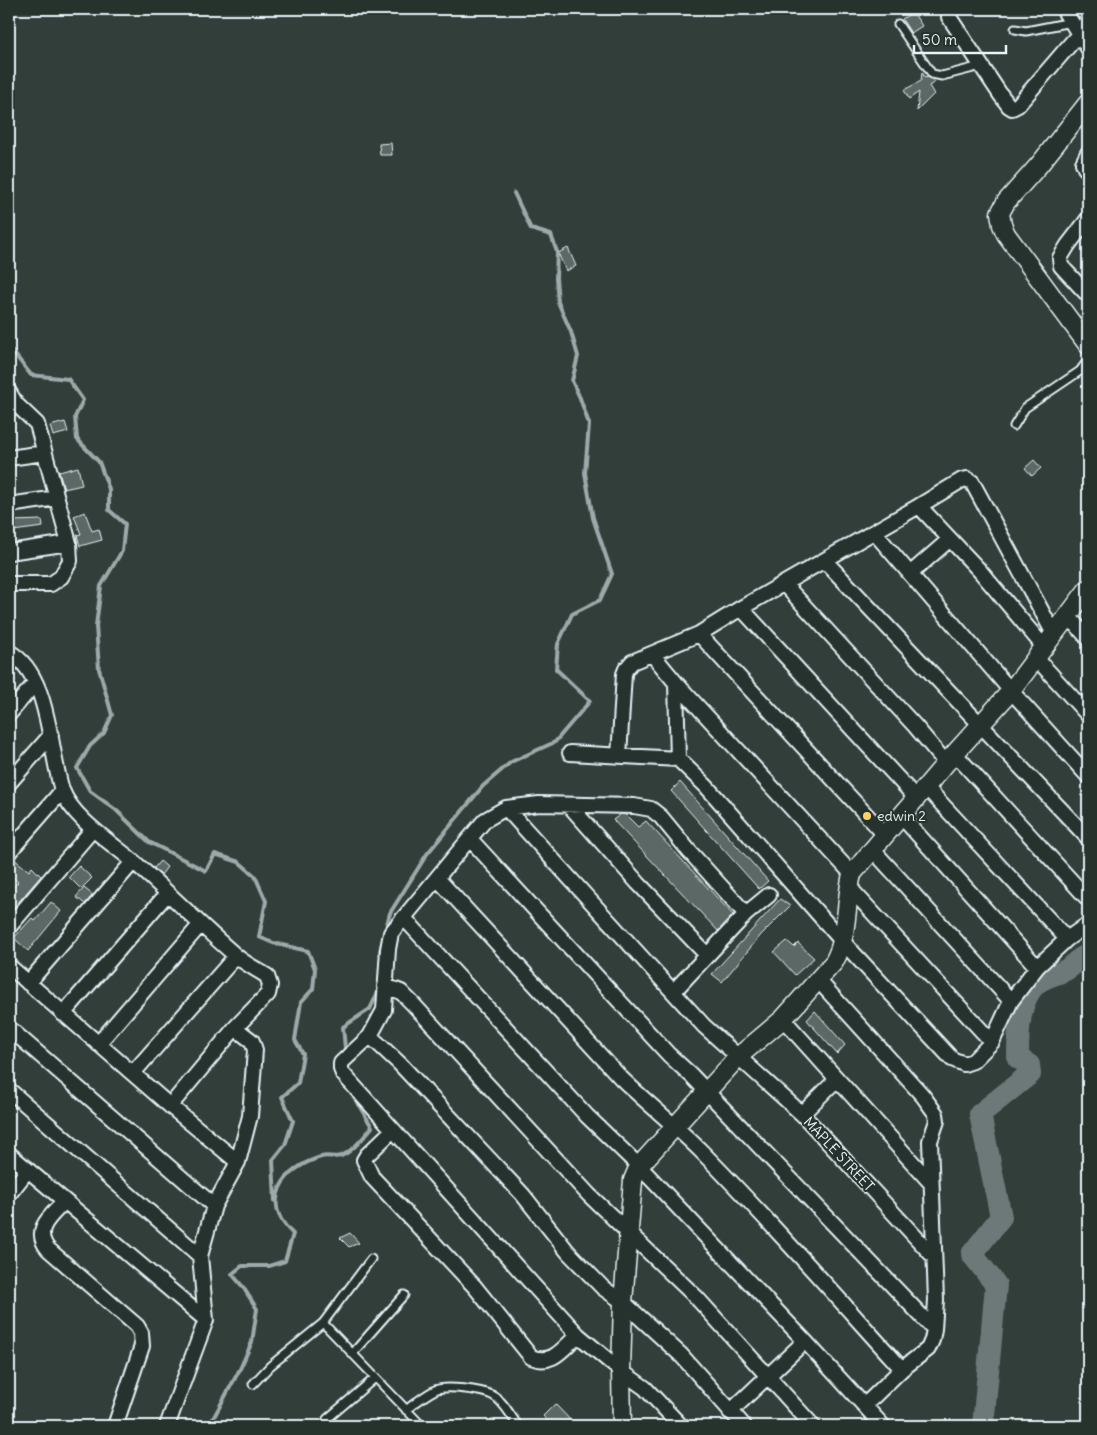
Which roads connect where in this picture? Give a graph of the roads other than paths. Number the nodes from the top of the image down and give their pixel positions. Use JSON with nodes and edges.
{"nodes":[{"id":1,"x":1063,"y":9,"type":"edge"},
{"id":2,"x":1088,"y":16,"type":"edge"},
{"id":3,"x":948,"y":17,"type":"dead end"},
{"id":4,"x":898,"y":24,"type":"dead end"},
{"id":5,"x":1076,"y":28,"type":"junction"},
{"id":6,"x":1015,"y":29,"type":"dead end"},
{"id":7,"x":1088,"y":48,"type":"edge"},
{"id":8,"x":981,"y":66,"type":"junction"},
{"id":9,"x":1088,"y":103,"type":"edge"},
{"id":10,"x":1088,"y":153,"type":"edge"},
{"id":11,"x":1088,"y":171,"type":"edge"},
{"id":12,"x":1088,"y":219,"type":"edge"},
{"id":13,"x":1087,"y":291,"type":"edge"},
{"id":14,"x":1088,"y":345,"type":"edge"},
{"id":15,"x":1088,"y":360,"type":"edge"},
{"id":16,"x":9,"y":392,"type":"edge"},
{"id":17,"x":13,"y":405,"type":"edge"},
{"id":18,"x":1014,"y":426,"type":"dead end"},
{"id":19,"x":44,"y":453,"type":"junction"},
{"id":20,"x":9,"y":458,"type":"edge"},
{"id":21,"x":57,"y":498,"type":"junction"},
{"id":22,"x":9,"y":505,"type":"edge"},
{"id":23,"x":919,"y":506,"type":"junction"},
{"id":24,"x":874,"y":532,"type":"junction"},
{"id":25,"x":950,"y":539,"type":"junction"},
{"id":26,"x":69,"y":543,"type":"junction"},
{"id":27,"x":9,"y":552,"type":"edge"},
{"id":28,"x":826,"y":561,"type":"junction"},
{"id":29,"x":910,"y":574,"type":"junction"},
{"id":30,"x":9,"y":584,"type":"edge"},
{"id":31,"x":784,"y":584,"type":"junction"},
{"id":32,"x":1088,"y":589,"type":"edge"},
{"id":33,"x":741,"y":608,"type":"junction"},
{"id":34,"x":1068,"y":616,"type":"junction"},
{"id":35,"x":699,"y":634,"type":"junction"},
{"id":36,"x":1088,"y":638,"type":"edge"},
{"id":37,"x":1045,"y":646,"type":"junction"},
{"id":38,"x":9,"y":652,"type":"edge"},
{"id":39,"x":652,"y":654,"type":"junction"},
{"id":40,"x":676,"y":683,"type":"junction"},
{"id":41,"x":35,"y":684,"type":"junction"},
{"id":42,"x":1011,"y":691,"type":"junction"},
{"id":43,"x":9,"y":714,"type":"edge"},
{"id":44,"x":1088,"y":715,"type":"edge"},
{"id":45,"x":980,"y":724,"type":"junction"},
{"id":46,"x":51,"y":735,"type":"junction"},
{"id":47,"x":570,"y":753,"type":"dead end"},
{"id":48,"x":619,"y":756,"type":"junction"},
{"id":49,"x":678,"y":759,"type":"junction"},
{"id":50,"x":950,"y":759,"type":"junction"},
{"id":51,"x":1088,"y":776,"type":"edge"},
{"id":52,"x":9,"y":782,"type":"edge"},
{"id":53,"x":62,"y":791,"type":"junction"},
{"id":54,"x":922,"y":793,"type":"junction"},
{"id":55,"x":569,"y":805,"type":"junction"},
{"id":56,"x":506,"y":808,"type":"junction"},
{"id":57,"x":902,"y":817,"type":"junction"},
{"id":58,"x":93,"y":829,"type":"junction"},
{"id":59,"x":885,"y":835,"type":"junction"},
{"id":60,"x":1088,"y":838,"type":"edge"},
{"id":61,"x":470,"y":839,"type":"junction"},
{"id":62,"x":872,"y":849,"type":"junction"},
{"id":63,"x":9,"y":852,"type":"edge"},
{"id":64,"x":133,"y":862,"type":"junction"},
{"id":65,"x":437,"y":878,"type":"junction"},
{"id":66,"x":850,"y":881,"type":"junction"},
{"id":67,"x":167,"y":894,"type":"junction"},
{"id":68,"x":769,"y":895,"type":"dead end"},
{"id":69,"x":1088,"y":899,"type":"edge"},
{"id":70,"x":746,"y":914,"type":"junction"},
{"id":71,"x":404,"y":918,"type":"junction"},
{"id":72,"x":201,"y":924,"type":"junction"},
{"id":73,"x":1088,"y":924,"type":"edge"},
{"id":74,"x":9,"y":926,"type":"edge"},
{"id":75,"x":1067,"y":939,"type":"junction"},
{"id":76,"x":842,"y":940,"type":"junction"},
{"id":77,"x":706,"y":954,"type":"junction"},
{"id":78,"x":236,"y":956,"type":"junction"},
{"id":79,"x":9,"y":966,"type":"edge"},
{"id":80,"x":1037,"y":967,"type":"junction"},
{"id":81,"x":818,"y":980,"type":"junction"},
{"id":82,"x":28,"y":983,"type":"junction"},
{"id":83,"x":385,"y":986,"type":"junction"},
{"id":84,"x":673,"y":992,"type":"junction"},
{"id":85,"x":1011,"y":1001,"type":"junction"},
{"id":86,"x":63,"y":1014,"type":"junction"},
{"id":87,"x":783,"y":1019,"type":"junction"},
{"id":88,"x":9,"y":1028,"type":"edge"},
{"id":89,"x":235,"y":1028,"type":"junction"},
{"id":90,"x":370,"y":1036,"type":"junction"},
{"id":91,"x":992,"y":1042,"type":"junction"},
{"id":92,"x":98,"y":1044,"type":"junction"},
{"id":93,"x":739,"y":1056,"type":"junction"},
{"id":94,"x":133,"y":1073,"type":"junction"},
{"id":95,"x":836,"y":1080,"type":"junction"},
{"id":96,"x":9,"y":1090,"type":"edge"},
{"id":97,"x":707,"y":1093,"type":"junction"},
{"id":98,"x":170,"y":1106,"type":"junction"},
{"id":99,"x":802,"y":1114,"type":"junction"},
{"id":100,"x":676,"y":1126,"type":"junction"},
{"id":101,"x":393,"y":1130,"type":"junction"},
{"id":102,"x":9,"y":1154,"type":"edge"},
{"id":103,"x":238,"y":1162,"type":"junction"},
{"id":104,"x":639,"y":1166,"type":"junction"},
{"id":105,"x":27,"y":1171,"type":"junction"},
{"id":106,"x":931,"y":1183,"type":"junction"},
{"id":107,"x":9,"y":1194,"type":"edge"},
{"id":108,"x":65,"y":1201,"type":"junction"},
{"id":109,"x":214,"y":1206,"type":"junction"},
{"id":110,"x":630,"y":1232,"type":"junction"},
{"id":111,"x":200,"y":1256,"type":"junction"},
{"id":112,"x":934,"y":1256,"type":"junction"},
{"id":113,"x":371,"y":1259,"type":"dead end"},
{"id":114,"x":404,"y":1295,"type":"dead end"},
{"id":115,"x":623,"y":1302,"type":"junction"},
{"id":116,"x":206,"y":1320,"type":"junction"},
{"id":117,"x":323,"y":1323,"type":"junction"},
{"id":118,"x":934,"y":1329,"type":"junction"},
{"id":119,"x":578,"y":1335,"type":"junction"},
{"id":120,"x":805,"y":1341,"type":"junction"},
{"id":121,"x":352,"y":1354,"type":"junction"},
{"id":122,"x":902,"y":1369,"type":"junction"},
{"id":123,"x":621,"y":1371,"type":"junction"},
{"id":124,"x":768,"y":1376,"type":"junction"},
{"id":125,"x":375,"y":1378,"type":"junction"},
{"id":126,"x":253,"y":1384,"type":"dead end"},
{"id":127,"x":865,"y":1405,"type":"junction"},
{"id":128,"x":406,"y":1410,"type":"junction"},
{"id":129,"x":730,"y":1412,"type":"junction"},
{"id":130,"x":327,"y":1419,"type":"dead end"},
{"id":131,"x":517,"y":1424,"type":"dead end"},
{"id":132,"x":115,"y":1426,"type":"edge"},
{"id":133,"x":167,"y":1426,"type":"edge"},
{"id":134,"x":422,"y":1426,"type":"edge"},
{"id":135,"x":622,"y":1426,"type":"edge"},
{"id":136,"x":681,"y":1426,"type":"edge"},
{"id":137,"x":744,"y":1426,"type":"edge"},
{"id":138,"x":813,"y":1426,"type":"edge"},
{"id":139,"x":883,"y":1426,"type":"edge"}],
"edges":[{"from":1,"to":5,"type":"street"},
{"from":2,"to":5,"type":"lane"},
{"from":3,"to":8,"type":"street"},
{"from":4,"to":8,"type":"lane"},
{"from":5,"to":6,"type":"lane"},
{"from":5,"to":7,"type":"street"},
{"from":5,"to":8,"type":"street"},
{"from":9,"to":14,"type":"street"},
{"from":10,"to":11,"type":"street"},
{"from":12,"to":13,"type":"street"},
{"from":15,"to":18,"type":"lane"},
{"from":16,"to":17,"type":"street"},
{"from":17,"to":19,"type":"street"},
{"from":19,"to":20,"type":"street"},
{"from":19,"to":21,"type":"street"},
{"from":21,"to":22,"type":"street"},
{"from":21,"to":26,"type":"street"},
{"from":23,"to":24,"type":"street"},
{"from":23,"to":25,"type":"street"},
{"from":23,"to":37,"type":"street"},
{"from":24,"to":28,"type":"street"},
{"from":24,"to":29,"type":"street"},
{"from":25,"to":29,"type":"street"},
{"from":25,"to":37,"type":"street"},
{"from":26,"to":27,"type":"street"},
{"from":26,"to":30,"type":"street"},
{"from":28,"to":31,"type":"street"},
{"from":28,"to":45,"type":"street"},
{"from":29,"to":42,"type":"street"},
{"from":31,"to":33,"type":"street"},
{"from":31,"to":50,"type":"street"},
{"from":32,"to":34,"type":"street"},
{"from":33,"to":35,"type":"street"},
{"from":33,"to":54,"type":"street"},
{"from":34,"to":36,"type":"street"},
{"from":34,"to":37,"type":"street"},
{"from":35,"to":39,"type":"street"},
{"from":35,"to":59,"type":"street"},
{"from":37,"to":42,"type":"street"},
{"from":37,"to":44,"type":"street"},
{"from":38,"to":41,"type":"street"},
{"from":39,"to":40,"type":"street"},
{"from":39,"to":48,"type":"street"},
{"from":40,"to":49,"type":"street"},
{"from":40,"to":66,"type":"street"},
{"from":41,"to":43,"type":"street"},
{"from":41,"to":46,"type":"street"},
{"from":42,"to":45,"type":"street"},
{"from":42,"to":51,"type":"street"},
{"from":45,"to":50,"type":"street"},
{"from":45,"to":60,"type":"street"},
{"from":46,"to":52,"type":"street"},
{"from":46,"to":53,"type":"street"},
{"from":47,"to":48,"type":"street"},
{"from":48,"to":49,"type":"street"},
{"from":49,"to":76,"type":"street"},
{"from":50,"to":54,"type":"street"},
{"from":50,"to":69,"type":"street"},
{"from":53,"to":58,"type":"street"},
{"from":53,"to":63,"type":"street"},
{"from":54,"to":57,"type":"street"},
{"from":54,"to":75,"type":"street"},
{"from":55,"to":56,"type":"street"},
{"from":55,"to":70,"type":"street"},
{"from":55,"to":77,"type":"street"},
{"from":56,"to":61,"type":"street"},
{"from":56,"to":84,"type":"street","name":"MAPLE STREET"},
{"from":57,"to":59,"type":"street"},
{"from":57,"to":80,"type":"street"},
{"from":58,"to":64,"type":"street"},
{"from":58,"to":74,"type":"street"},
{"from":59,"to":62,"type":"street"},
{"from":61,"to":65,"type":"street"},
{"from":61,"to":97,"type":"street"},
{"from":62,"to":66,"type":"street"},
{"from":62,"to":85,"type":"street"},
{"from":64,"to":67,"type":"street"},
{"from":64,"to":82,"type":"street"},
{"from":65,"to":71,"type":"street"},
{"from":65,"to":100,"type":"street"},
{"from":66,"to":76,"type":"street"},
{"from":66,"to":91,"type":"street"},
{"from":67,"to":72,"type":"street"},
{"from":67,"to":86,"type":"street"},
{"from":68,"to":70,"type":"street"},
{"from":70,"to":77,"type":"street"},
{"from":71,"to":83,"type":"street"},
{"from":71,"to":104,"type":"street"},
{"from":72,"to":78,"type":"street"},
{"from":72,"to":92,"type":"street"},
{"from":73,"to":75,"type":"street"},
{"from":75,"to":80,"type":"street"},
{"from":76,"to":81,"type":"street"},
{"from":76,"to":91,"type":"street"},
{"from":77,"to":84,"type":"street"},
{"from":78,"to":89,"type":"street"},
{"from":78,"to":94,"type":"street"},
{"from":79,"to":82,"type":"street"},
{"from":80,"to":85,"type":"street"},
{"from":81,"to":87,"type":"street"},
{"from":81,"to":106,"type":"street"},
{"from":82,"to":86,"type":"street"},
{"from":83,"to":90,"type":"street"},
{"from":83,"to":110,"type":"street"},
{"from":84,"to":93,"type":"street","name":"MAPLE STREET"},
{"from":85,"to":91,"type":"street"},
{"from":86,"to":92,"type":"street"},
{"from":87,"to":93,"type":"street"},
{"from":87,"to":95,"type":"street"},
{"from":88,"to":109,"type":"street"},
{"from":89,"to":98,"type":"street"},
{"from":89,"to":103,"type":"street"},
{"from":90,"to":101,"type":"street"},
{"from":90,"to":115,"type":"street"},
{"from":92,"to":94,"type":"street"},
{"from":93,"to":97,"type":"street"},
{"from":93,"to":99,"type":"street","name":"MAPLE STREET"},
{"from":94,"to":98,"type":"street"},
{"from":95,"to":99,"type":"street"},
{"from":95,"to":106,"type":"street"},
{"from":96,"to":111,"type":"street"},
{"from":97,"to":100,"type":"street"},
{"from":97,"to":118,"type":"street"},
{"from":98,"to":103,"type":"street"},
{"from":99,"to":112,"type":"street","name":"MAPLE STREET"},
{"from":100,"to":104,"type":"street"},
{"from":100,"to":122,"type":"street"},
{"from":101,"to":119,"type":"street"},
{"from":101,"to":119,"type":"street"},
{"from":102,"to":105,"type":"street"},
{"from":103,"to":109,"type":"street"},
{"from":104,"to":110,"type":"street"},
{"from":104,"to":120,"type":"street"},
{"from":105,"to":107,"type":"street"},
{"from":105,"to":108,"type":"street"},
{"from":106,"to":112,"type":"street"},
{"from":108,"to":116,"type":"street"},
{"from":108,"to":132,"type":"street"},
{"from":109,"to":111,"type":"street"},
{"from":110,"to":115,"type":"street"},
{"from":110,"to":124,"type":"street"},
{"from":111,"to":116,"type":"street"},
{"from":112,"to":118,"type":"street"},
{"from":113,"to":117,"type":"lane"},
{"from":114,"to":121,"type":"lane"},
{"from":115,"to":123,"type":"street"},
{"from":115,"to":129,"type":"street"},
{"from":116,"to":133,"type":"street"},
{"from":117,"to":121,"type":"lane"},
{"from":117,"to":126,"type":"lane"},
{"from":118,"to":122,"type":"street"},
{"from":119,"to":123,"type":"street"},
{"from":120,"to":124,"type":"street"},
{"from":120,"to":127,"type":"street"},
{"from":121,"to":125,"type":"lane"},
{"from":122,"to":127,"type":"street"},
{"from":123,"to":135,"type":"street"},
{"from":123,"to":136,"type":"street"},
{"from":124,"to":129,"type":"street"},
{"from":124,"to":138,"type":"street"},
{"from":125,"to":128,"type":"lane"},
{"from":125,"to":130,"type":"lane"},
{"from":127,"to":139,"type":"street"},
{"from":128,"to":131,"type":"lane"},
{"from":128,"to":134,"type":"lane"},
{"from":129,"to":137,"type":"street"}]}
